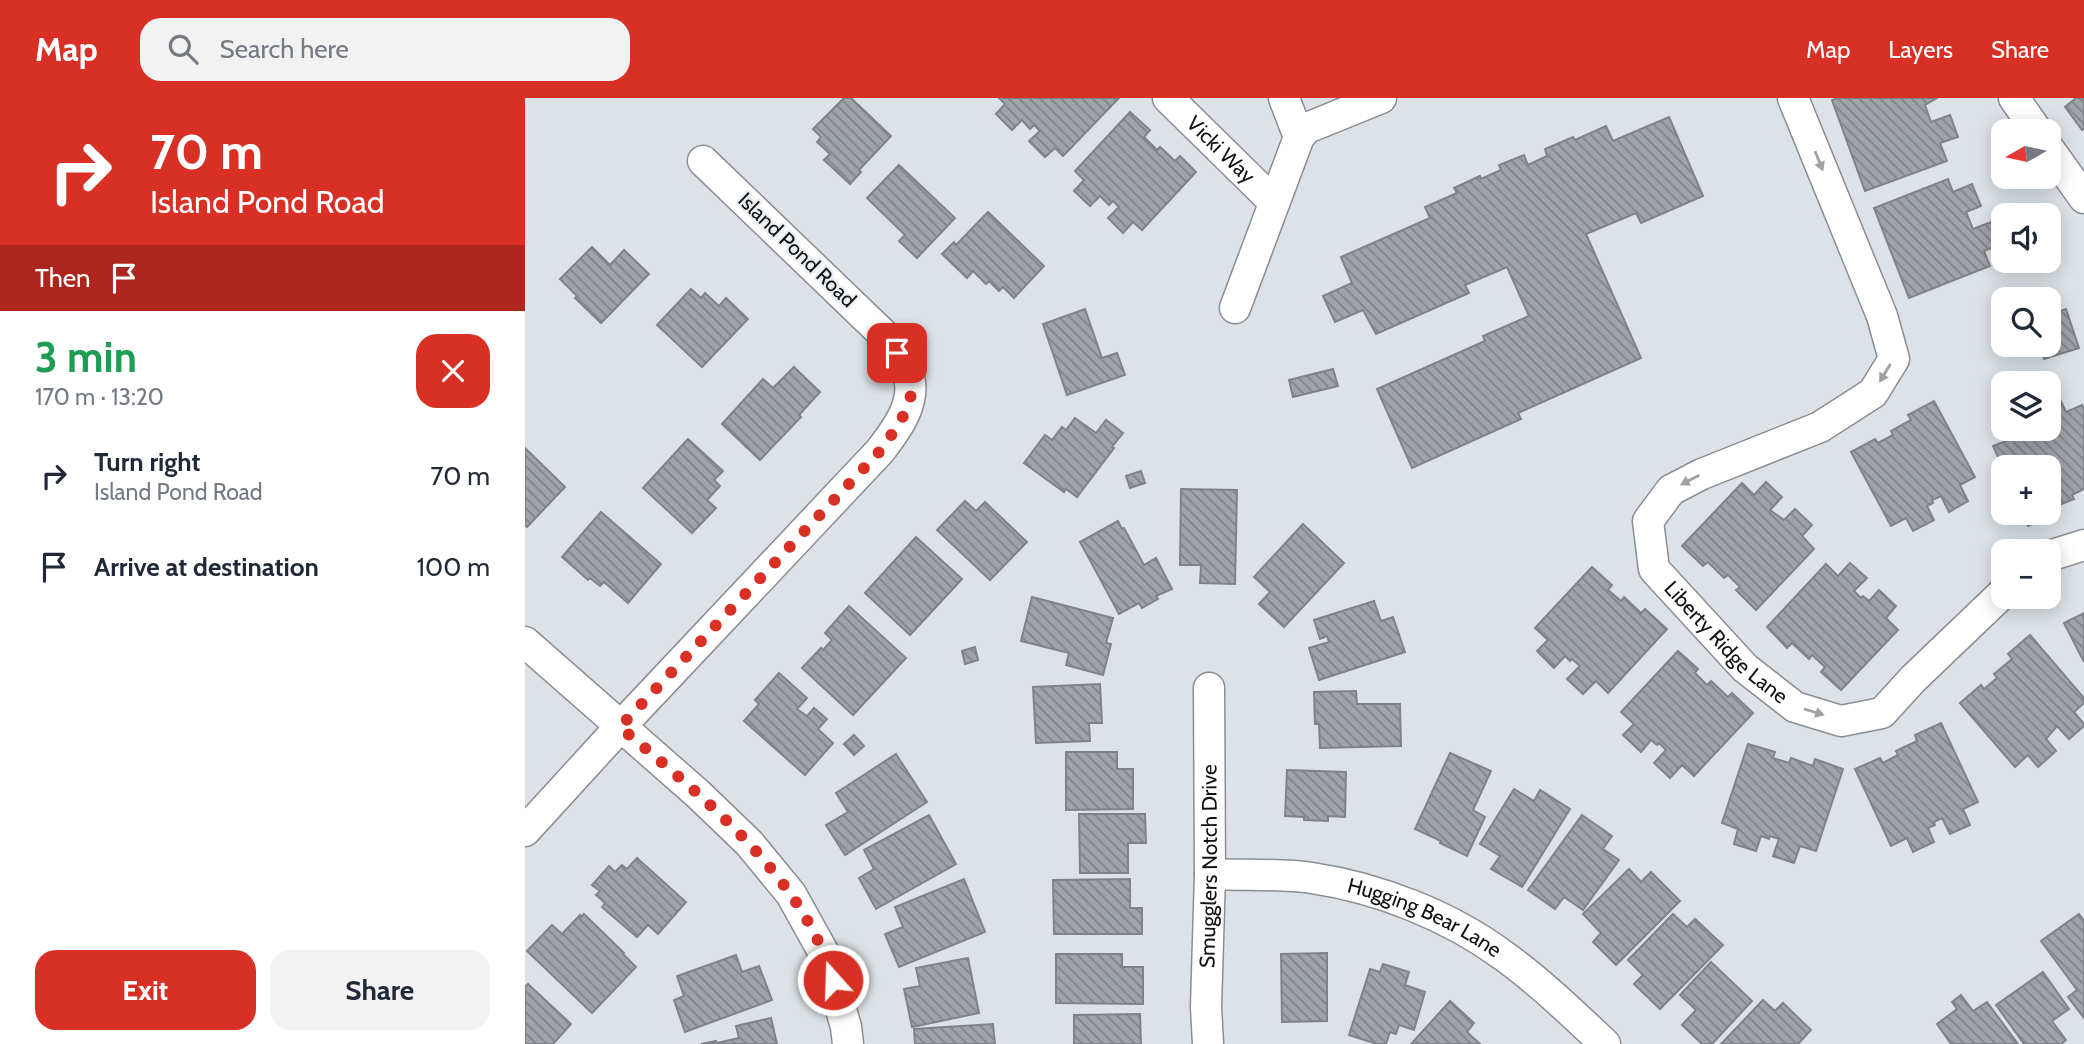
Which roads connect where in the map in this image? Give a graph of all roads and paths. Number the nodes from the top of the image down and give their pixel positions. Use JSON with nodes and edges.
{"nodes":[{"id":1,"x":1168,"y":98,"type":"edge"},
{"id":2,"x":1284,"y":98,"type":"edge"},
{"id":3,"x":1381,"y":98,"type":"edge"},
{"id":4,"x":1793,"y":98,"type":"edge"},
{"id":5,"x":2014,"y":98,"type":"edge"},
{"id":6,"x":2029,"y":119,"type":"edge"},
{"id":7,"x":1299,"y":137,"type":"junction"},
{"id":8,"x":703,"y":161,"type":"dead end"},
{"id":9,"x":2061,"y":166,"type":"edge"},
{"id":10,"x":2084,"y":198,"type":"edge"},
{"id":11,"x":1274,"y":202,"type":"junction"},
{"id":12,"x":1235,"y":308,"type":"dead end"},
{"id":13,"x":2084,"y":545,"type":"edge"},
{"id":14,"x":2061,"y":552,"type":"edge"},
{"id":15,"x":1991,"y":602,"type":"edge"},
{"id":16,"x":525,"y":642,"type":"edge"},
{"id":17,"x":1209,"y":688,"type":"dead end"},
{"id":18,"x":620,"y":727,"type":"junction"},
{"id":19,"x":525,"y":831,"type":"edge"},
{"id":20,"x":1210,"y":874,"type":"junction"},
{"id":21,"x":848,"y":1044,"type":"edge"},
{"id":22,"x":1207,"y":1044,"type":"edge"},
{"id":23,"x":1605,"y":1044,"type":"edge"}],
"edges":[{"from":1,"to":11,"type":"street","name":"Vicki Way"},
{"from":2,"to":7,"type":"street"},
{"from":3,"to":7,"type":"street"},
{"from":4,"to":15,"type":"street","name":"Liberty Ridge Lane","one_way":true},
{"from":5,"to":6,"type":"street"},
{"from":7,"to":11,"type":"street"},
{"from":8,"to":18,"type":"street","name":"Island Pond Road"},
{"from":9,"to":10,"type":"street"},
{"from":11,"to":12,"type":"street"},
{"from":13,"to":14,"type":"street"},
{"from":16,"to":18,"type":"street"},
{"from":17,"to":20,"type":"street","name":"Smugglers Notch Drive"},
{"from":18,"to":19,"type":"street","name":"Island Pond Road"},
{"from":18,"to":21,"type":"street"},
{"from":20,"to":22,"type":"street","name":"Smugglers Notch Drive"},
{"from":20,"to":23,"type":"street","name":"Hugging Bear Lane"}]}
